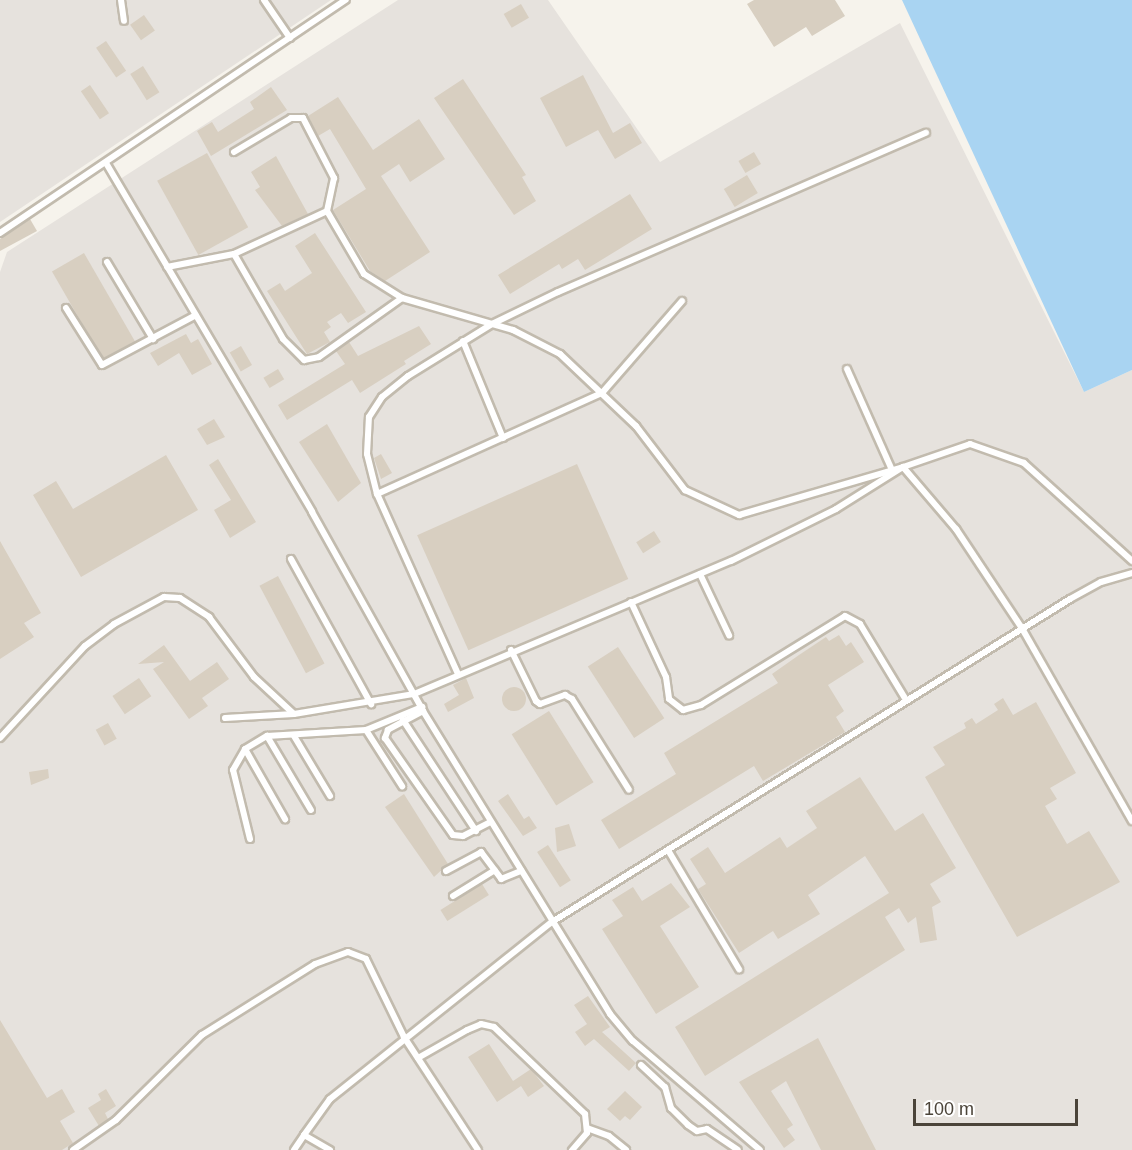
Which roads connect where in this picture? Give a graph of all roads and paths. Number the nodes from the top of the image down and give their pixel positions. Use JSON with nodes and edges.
{"nodes":[{"id":1,"x":121,"y":0,"type":"edge"},
{"id":2,"x":264,"y":0,"type":"edge"},
{"id":3,"x":346,"y":0,"type":"edge"},
{"id":4,"x":124,"y":21,"type":"dead end"},
{"id":5,"x":290,"y":38,"type":"junction"},
{"id":6,"x":926,"y":133,"type":"dead end"},
{"id":7,"x":234,"y":152,"type":"dead end"},
{"id":8,"x":105,"y":163,"type":"junction"},
{"id":9,"x":327,"y":211,"type":"junction"},
{"id":10,"x":0,"y":233,"type":"edge"},
{"id":11,"x":234,"y":254,"type":"junction"},
{"id":12,"x":107,"y":262,"type":"dead end"},
{"id":13,"x":167,"y":267,"type":"junction"},
{"id":14,"x":402,"y":298,"type":"junction"},
{"id":15,"x":682,"y":302,"type":"dead end"},
{"id":16,"x":66,"y":308,"type":"dead end"},
{"id":17,"x":196,"y":315,"type":"junction"},
{"id":18,"x":492,"y":324,"type":"junction"},
{"id":19,"x":153,"y":339,"type":"junction"},
{"id":20,"x":463,"y":341,"type":"junction"},
{"id":21,"x":847,"y":369,"type":"dead end"},
{"id":22,"x":602,"y":393,"type":"junction"},
{"id":23,"x":503,"y":438,"type":"junction"},
{"id":24,"x":903,"y":467,"type":"junction"},
{"id":25,"x":891,"y":468,"type":"junction"},
{"id":26,"x":377,"y":494,"type":"junction"},
{"id":27,"x":291,"y":559,"type":"dead end"},
{"id":28,"x":1132,"y":561,"type":"edge"},
{"id":29,"x":1132,"y":573,"type":"edge"},
{"id":30,"x":700,"y":574,"type":"junction"},
{"id":31,"x":631,"y":602,"type":"junction"},
{"id":32,"x":1023,"y":630,"type":"junction"},
{"id":33,"x":729,"y":635,"type":"dead end"},
{"id":34,"x":511,"y":650,"type":"junction"},
{"id":35,"x":458,"y":674,"type":"junction"},
{"id":36,"x":414,"y":694,"type":"junction"},
{"id":37,"x":906,"y":700,"type":"junction"},
{"id":38,"x":371,"y":704,"type":"junction"},
{"id":39,"x":423,"y":709,"type":"junction"},
{"id":40,"x":294,"y":714,"type":"junction"},
{"id":41,"x":225,"y":718,"type":"dead end"},
{"id":42,"x":403,"y":720,"type":"junction"},
{"id":43,"x":366,"y":730,"type":"junction"},
{"id":44,"x":267,"y":736,"type":"junction"},
{"id":45,"x":294,"y":736,"type":"junction"},
{"id":46,"x":0,"y":738,"type":"edge"},
{"id":47,"x":245,"y":749,"type":"junction"},
{"id":48,"x":402,"y":786,"type":"dead end"},
{"id":49,"x":629,"y":790,"type":"dead end"},
{"id":50,"x":330,"y":796,"type":"dead end"},
{"id":51,"x":311,"y":810,"type":"dead end"},
{"id":52,"x":285,"y":819,"type":"dead end"},
{"id":53,"x":1132,"y":821,"type":"edge"},
{"id":54,"x":492,"y":822,"type":"junction"},
{"id":55,"x":476,"y":831,"type":"junction"},
{"id":56,"x":250,"y":839,"type":"dead end"},
{"id":57,"x":668,"y":850,"type":"junction"},
{"id":58,"x":495,"y":870,"type":"junction"},
{"id":59,"x":446,"y":871,"type":"dead end"},
{"id":60,"x":521,"y":872,"type":"junction"},
{"id":61,"x":453,"y":896,"type":"dead end"},
{"id":62,"x":552,"y":922,"type":"junction"},
{"id":63,"x":739,"y":969,"type":"dead end"},
{"id":64,"x":404,"y":1037,"type":"junction"},
{"id":65,"x":418,"y":1058,"type":"junction"},
{"id":66,"x":641,"y":1065,"type":"dead end"},
{"id":67,"x":588,"y":1128,"type":"junction"},
{"id":68,"x":304,"y":1135,"type":"junction"},
{"id":69,"x":73,"y":1150,"type":"edge"},
{"id":70,"x":294,"y":1150,"type":"edge"},
{"id":71,"x":330,"y":1150,"type":"edge"},
{"id":72,"x":478,"y":1150,"type":"edge"},
{"id":73,"x":572,"y":1150,"type":"edge"},
{"id":74,"x":626,"y":1150,"type":"edge"},
{"id":75,"x":738,"y":1150,"type":"edge"},
{"id":76,"x":760,"y":1150,"type":"edge"}],
"edges":[{"from":1,"to":4,"type":"lane"},
{"from":2,"to":5,"type":"lane"},
{"from":3,"to":5,"type":"lane"},
{"from":5,"to":8,"type":"lane"},
{"from":6,"to":18,"type":"lane"},
{"from":7,"to":9,"type":"lane"},
{"from":8,"to":10,"type":"lane"},
{"from":8,"to":13,"type":"lane"},
{"from":9,"to":11,"type":"lane"},
{"from":9,"to":14,"type":"lane"},
{"from":11,"to":13,"type":"lane"},
{"from":11,"to":14,"type":"lane"},
{"from":12,"to":19,"type":"lane"},
{"from":13,"to":17,"type":"lane"},
{"from":14,"to":18,"type":"lane"},
{"from":15,"to":22,"type":"lane"},
{"from":16,"to":19,"type":"lane"},
{"from":17,"to":19,"type":"lane"},
{"from":17,"to":36,"type":"lane"},
{"from":18,"to":20,"type":"lane"},
{"from":18,"to":22,"type":"lane"},
{"from":20,"to":23,"type":"lane"},
{"from":20,"to":26,"type":"lane"},
{"from":21,"to":25,"type":"lane"},
{"from":22,"to":23,"type":"lane"},
{"from":22,"to":25,"type":"lane"},
{"from":23,"to":26,"type":"lane"},
{"from":24,"to":25,"type":"lane"},
{"from":24,"to":28,"type":"lane"},
{"from":24,"to":30,"type":"lane"},
{"from":24,"to":32,"type":"lane"},
{"from":26,"to":35,"type":"lane"},
{"from":27,"to":38,"type":"lane"},
{"from":29,"to":32,"type":"lane"},
{"from":30,"to":31,"type":"lane"},
{"from":30,"to":33,"type":"lane"},
{"from":31,"to":34,"type":"lane"},
{"from":31,"to":37,"type":"lane"},
{"from":32,"to":37,"type":"lane"},
{"from":32,"to":53,"type":"lane"},
{"from":34,"to":35,"type":"lane"},
{"from":34,"to":49,"type":"lane"},
{"from":35,"to":36,"type":"lane"},
{"from":36,"to":38,"type":"lane"},
{"from":36,"to":39,"type":"lane"},
{"from":37,"to":57,"type":"lane"},
{"from":38,"to":40,"type":"lane"},
{"from":39,"to":42,"type":"lane"},
{"from":39,"to":43,"type":"lane"},
{"from":39,"to":54,"type":"lane"},
{"from":40,"to":41,"type":"lane"},
{"from":40,"to":46,"type":"lane"},
{"from":42,"to":55,"type":"lane"},
{"from":42,"to":55,"type":"lane"},
{"from":43,"to":45,"type":"lane"},
{"from":43,"to":48,"type":"lane"},
{"from":44,"to":45,"type":"lane"},
{"from":44,"to":47,"type":"lane"},
{"from":44,"to":51,"type":"lane"},
{"from":45,"to":50,"type":"lane"},
{"from":47,"to":52,"type":"lane"},
{"from":47,"to":56,"type":"lane"},
{"from":54,"to":55,"type":"lane"},
{"from":54,"to":60,"type":"lane"},
{"from":57,"to":62,"type":"lane"},
{"from":57,"to":63,"type":"lane"},
{"from":58,"to":59,"type":"lane"},
{"from":58,"to":60,"type":"lane"},
{"from":58,"to":61,"type":"lane"},
{"from":60,"to":62,"type":"lane"},
{"from":62,"to":64,"type":"lane"},
{"from":62,"to":76,"type":"lane"},
{"from":64,"to":65,"type":"lane"},
{"from":64,"to":68,"type":"lane"},
{"from":64,"to":69,"type":"lane"},
{"from":65,"to":67,"type":"lane"},
{"from":65,"to":72,"type":"lane"},
{"from":66,"to":75,"type":"lane"},
{"from":67,"to":73,"type":"lane"},
{"from":67,"to":74,"type":"lane"},
{"from":68,"to":70,"type":"lane"},
{"from":68,"to":71,"type":"lane"}]}
